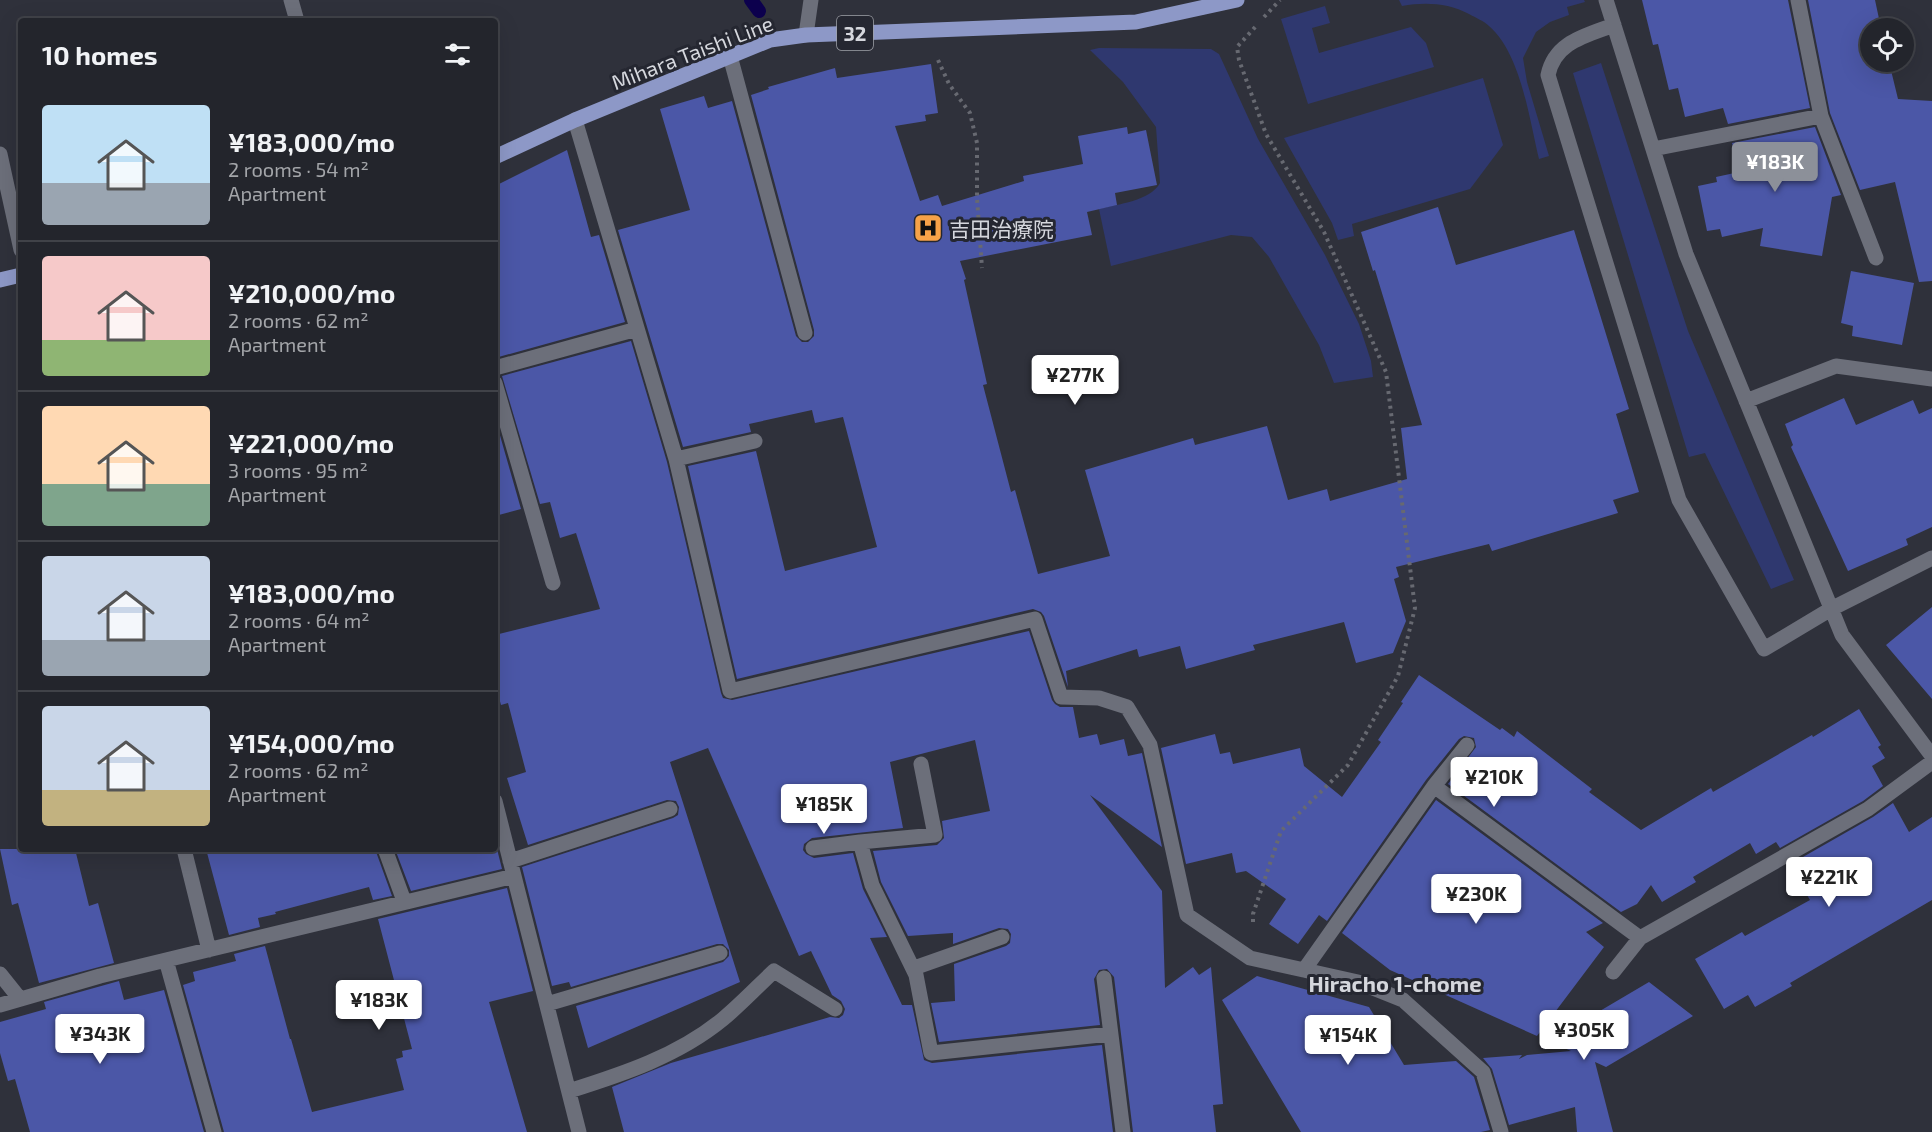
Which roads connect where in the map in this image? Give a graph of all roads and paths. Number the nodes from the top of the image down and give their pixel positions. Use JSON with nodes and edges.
{"nodes":[{"id":1,"x":291,"y":0,"type":"edge"},
{"id":2,"x":1237,"y":0,"type":"edge"},
{"id":3,"x":1280,"y":0,"type":"edge"},
{"id":4,"x":1606,"y":0,"type":"edge"},
{"id":5,"x":1798,"y":0,"type":"edge"},
{"id":6,"x":811,"y":1,"type":"edge"},
{"id":7,"x":296,"y":18,"type":"edge"},
{"id":8,"x":1614,"y":25,"type":"junction"},
{"id":9,"x":933,"y":30,"type":"junction"},
{"id":10,"x":806,"y":35,"type":"junction"},
{"id":11,"x":730,"y":56,"type":"junction"},
{"id":12,"x":1821,"y":116,"type":"junction"},
{"id":13,"x":575,"y":120,"type":"junction"},
{"id":14,"x":1653,"y":149,"type":"junction"},
{"id":15,"x":0,"y":154,"type":"edge"},
{"id":16,"x":498,"y":156,"type":"edge"},
{"id":17,"x":18,"y":236,"type":"edge"},
{"id":18,"x":1876,"y":258,"type":"dead end"},
{"id":19,"x":982,"y":268,"type":"dead end"},
{"id":20,"x":18,"y":276,"type":"edge"},
{"id":21,"x":0,"y":280,"type":"edge"},
{"id":22,"x":637,"y":329,"type":"junction"},
{"id":23,"x":805,"y":333,"type":"dead end"},
{"id":24,"x":498,"y":367,"type":"edge"},
{"id":25,"x":1932,"y":379,"type":"edge"},
{"id":26,"x":498,"y":393,"type":"edge"},
{"id":27,"x":1746,"y":401,"type":"junction"},
{"id":28,"x":755,"y":441,"type":"dead end"},
{"id":29,"x":676,"y":459,"type":"junction"},
{"id":30,"x":1932,"y":558,"type":"edge"},
{"id":31,"x":553,"y":583,"type":"dead end"},
{"id":32,"x":1831,"y":609,"type":"junction"},
{"id":33,"x":1467,"y":745,"type":"dead end"},
{"id":34,"x":1932,"y":756,"type":"edge"},
{"id":35,"x":1932,"y":762,"type":"edge"},
{"id":36,"x":921,"y":764,"type":"dead end"},
{"id":37,"x":1434,"y":786,"type":"junction"},
{"id":38,"x":670,"y":809,"type":"dead end"},
{"id":39,"x":498,"y":813,"type":"edge"},
{"id":40,"x":860,"y":842,"type":"junction"},
{"id":41,"x":813,"y":848,"type":"dead end"},
{"id":42,"x":185,"y":852,"type":"edge"},
{"id":43,"x":386,"y":852,"type":"edge"},
{"id":44,"x":512,"y":869,"type":"junction"},
{"id":45,"x":404,"y":901,"type":"junction"},
{"id":46,"x":1002,"y":937,"type":"dead end"},
{"id":47,"x":1640,"y":938,"type":"junction"},
{"id":48,"x":209,"y":950,"type":"junction"},
{"id":49,"x":720,"y":953,"type":"dead end"},
{"id":50,"x":1250,"y":958,"type":"junction"},
{"id":51,"x":166,"y":960,"type":"junction"},
{"id":52,"x":1304,"y":970,"type":"junction"},
{"id":53,"x":915,"y":972,"type":"junction"},
{"id":54,"x":1614,"y":972,"type":"dead end"},
{"id":55,"x":0,"y":974,"type":"edge"},
{"id":56,"x":1104,"y":978,"type":"dead end"},
{"id":57,"x":20,"y":999,"type":"junction"},
{"id":58,"x":547,"y":1004,"type":"junction"},
{"id":59,"x":0,"y":1005,"type":"edge"},
{"id":60,"x":835,"y":1009,"type":"dead end"},
{"id":61,"x":1110,"y":1034,"type":"junction"},
{"id":62,"x":569,"y":1091,"type":"junction"},
{"id":63,"x":214,"y":1132,"type":"edge"},
{"id":64,"x":579,"y":1132,"type":"edge"},
{"id":65,"x":1123,"y":1132,"type":"edge"},
{"id":66,"x":1501,"y":1132,"type":"edge"}],
"edges":[{"from":1,"to":7,"type":"street"},
{"from":2,"to":9,"type":"main road","name":"Mihara Taishi Line","number":"32"},
{"from":3,"to":50,"type":"path"},
{"from":4,"to":8,"type":"street"},
{"from":5,"to":12,"type":"street"},
{"from":6,"to":10,"type":"street"},
{"from":8,"to":14,"type":"street"},
{"from":8,"to":32,"type":"street"},
{"from":9,"to":10,"type":"main road","name":"Mihara Taishi Line","number":"32"},
{"from":9,"to":19,"type":"path"},
{"from":10,"to":11,"type":"main road","name":"Mihara Taishi Line","number":"32"},
{"from":11,"to":13,"type":"main road","name":"Mihara Taishi Line","number":"32"},
{"from":11,"to":23,"type":"street"},
{"from":12,"to":14,"type":"street"},
{"from":12,"to":18,"type":"street"},
{"from":13,"to":16,"type":"main road","name":"Mihara Taishi Line","number":"32"},
{"from":13,"to":22,"type":"street"},
{"from":14,"to":27,"type":"street"},
{"from":15,"to":17,"type":"street"},
{"from":20,"to":21,"type":"main road"},
{"from":22,"to":24,"type":"street"},
{"from":22,"to":29,"type":"street"},
{"from":25,"to":27,"type":"street"},
{"from":26,"to":31,"type":"street"},
{"from":27,"to":32,"type":"street"},
{"from":28,"to":29,"type":"street"},
{"from":29,"to":50,"type":"street"},
{"from":30,"to":32,"type":"street"},
{"from":32,"to":34,"type":"street"},
{"from":33,"to":37,"type":"street"},
{"from":35,"to":47,"type":"street"},
{"from":36,"to":40,"type":"street"},
{"from":37,"to":47,"type":"street"},
{"from":37,"to":52,"type":"street"},
{"from":38,"to":44,"type":"street"},
{"from":39,"to":44,"type":"street"},
{"from":40,"to":41,"type":"street"},
{"from":40,"to":53,"type":"street"},
{"from":42,"to":48,"type":"street"},
{"from":43,"to":45,"type":"street"},
{"from":44,"to":45,"type":"street"},
{"from":44,"to":58,"type":"street"},
{"from":45,"to":48,"type":"street"},
{"from":46,"to":53,"type":"street"},
{"from":47,"to":54,"type":"street"},
{"from":48,"to":51,"type":"street"},
{"from":49,"to":58,"type":"street"},
{"from":50,"to":52,"type":"street"},
{"from":51,"to":57,"type":"street"},
{"from":51,"to":63,"type":"street"},
{"from":52,"to":66,"type":"street"},
{"from":53,"to":61,"type":"street"},
{"from":55,"to":57,"type":"street"},
{"from":56,"to":61,"type":"street"},
{"from":57,"to":59,"type":"street"},
{"from":58,"to":62,"type":"street"},
{"from":60,"to":62,"type":"street"},
{"from":61,"to":65,"type":"street"},
{"from":62,"to":64,"type":"street"}]}
